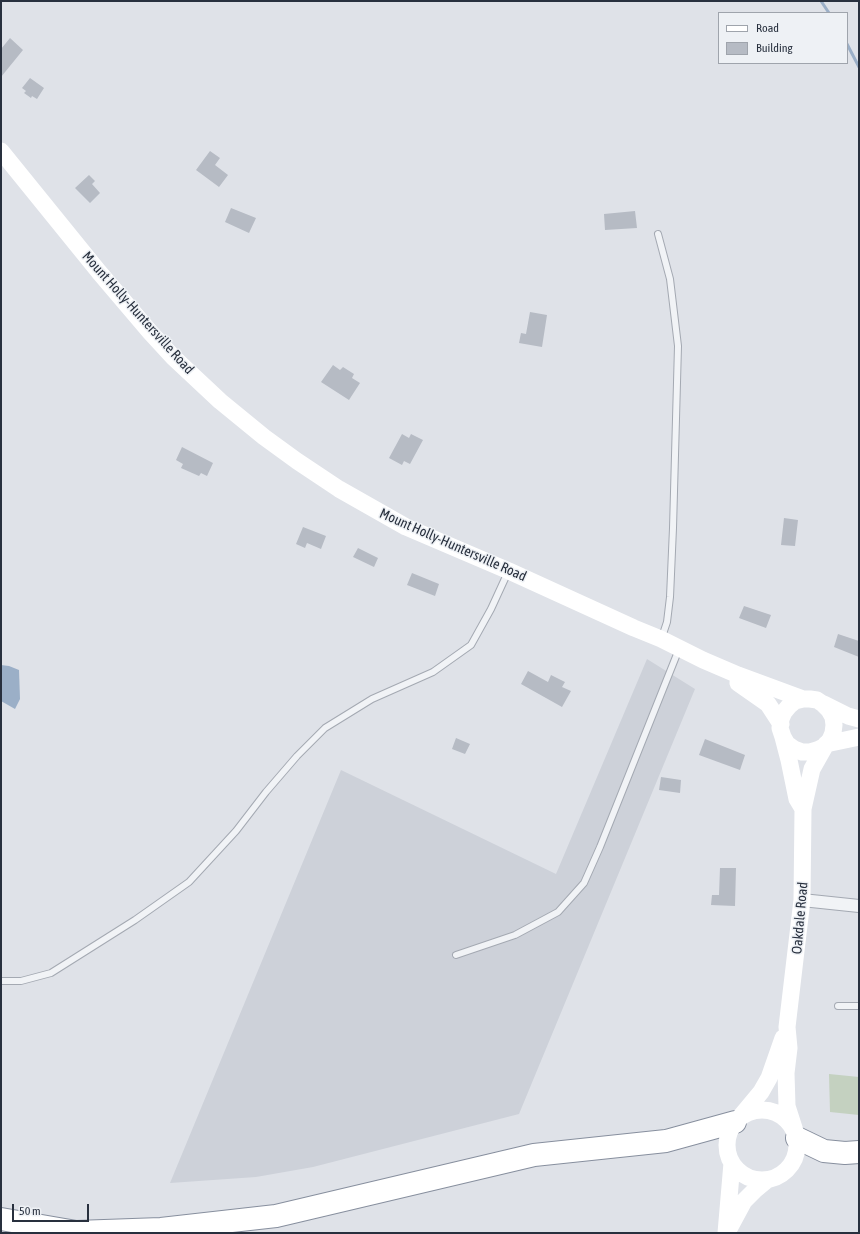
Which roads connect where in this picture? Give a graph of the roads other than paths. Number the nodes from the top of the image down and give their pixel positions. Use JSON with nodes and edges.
{"nodes":[{"id":1,"x":1,"y":151,"type":"edge"},
{"id":2,"x":658,"y":234,"type":"dead end"},
{"id":3,"x":509,"y":571,"type":"junction"},
{"id":4,"x":662,"y":639,"type":"junction"},
{"id":5,"x":680,"y":648,"type":"junction"},
{"id":6,"x":803,"y":699,"type":"junction"},
{"id":7,"x":823,"y":704,"type":"junction"},
{"id":8,"x":859,"y":719,"type":"edge"},
{"id":9,"x":782,"y":731,"type":"junction"},
{"id":10,"x":859,"y":737,"type":"edge"},
{"id":11,"x":825,"y":745,"type":"junction"},
{"id":12,"x":803,"y":809,"type":"junction"},
{"id":13,"x":802,"y":900,"type":"junction"},
{"id":14,"x":859,"y":906,"type":"edge"},
{"id":15,"x":456,"y":955,"type":"dead end"},
{"id":16,"x":1,"y":981,"type":"edge"},
{"id":17,"x":838,"y":1006,"type":"dead end"},
{"id":18,"x":859,"y":1006,"type":"edge"},
{"id":19,"x":787,"y":1027,"type":"junction"},
{"id":20,"x":738,"y":1120,"type":"junction"},
{"id":21,"x":796,"y":1136,"type":"junction"},
{"id":22,"x":859,"y":1152,"type":"edge"},
{"id":23,"x":732,"y":1163,"type":"junction"},
{"id":24,"x":767,"y":1180,"type":"junction"},
{"id":25,"x":1,"y":1219,"type":"edge"},
{"id":26,"x":79,"y":1232,"type":"edge"},
{"id":27,"x":727,"y":1233,"type":"edge"}],
"edges":[{"from":1,"to":3,"type":"main road","name":"Mount Holly-Huntersville Road"},
{"from":2,"to":4,"type":"lane"},
{"from":3,"to":4,"type":"main road","name":"Mount Holly-Huntersville Road"},
{"from":3,"to":16,"type":"lane"},
{"from":4,"to":5,"type":"main road","name":"Mount Holly-Huntersville Road"},
{"from":5,"to":6,"type":"main road","name":"Mount Holly-Huntersville Road"},
{"from":5,"to":9,"type":"main road","name":"Mount Holly-Huntersville Road"},
{"from":5,"to":15,"type":"lane"},
{"from":6,"to":7,"type":"main road"},
{"from":6,"to":9,"type":"main road"},
{"from":7,"to":8,"type":"main road"},
{"from":7,"to":11,"type":"main road"},
{"from":9,"to":11,"type":"main road"},
{"from":9,"to":12,"type":"main road","name":"Oakdale Road"},
{"from":10,"to":11,"type":"main road"},
{"from":11,"to":12,"type":"main road","name":"Oakdale Road"},
{"from":12,"to":13,"type":"main road","name":"Oakdale Road"},
{"from":13,"to":14,"type":"street"},
{"from":13,"to":19,"type":"main road","name":"Oakdale Road"},
{"from":17,"to":18,"type":"lane"},
{"from":19,"to":20,"type":"main road","name":"Oakdale Road"},
{"from":19,"to":21,"type":"main road","name":"Oakdale Road"},
{"from":20,"to":21,"type":"main road"},
{"from":20,"to":23,"type":"main road"},
{"from":20,"to":26,"type":"highway"},
{"from":21,"to":22,"type":"highway"},
{"from":21,"to":24,"type":"main road"},
{"from":23,"to":24,"type":"main road"},
{"from":23,"to":27,"type":"main road"},
{"from":24,"to":27,"type":"main road"},
{"from":25,"to":26,"type":"highway"}]}
